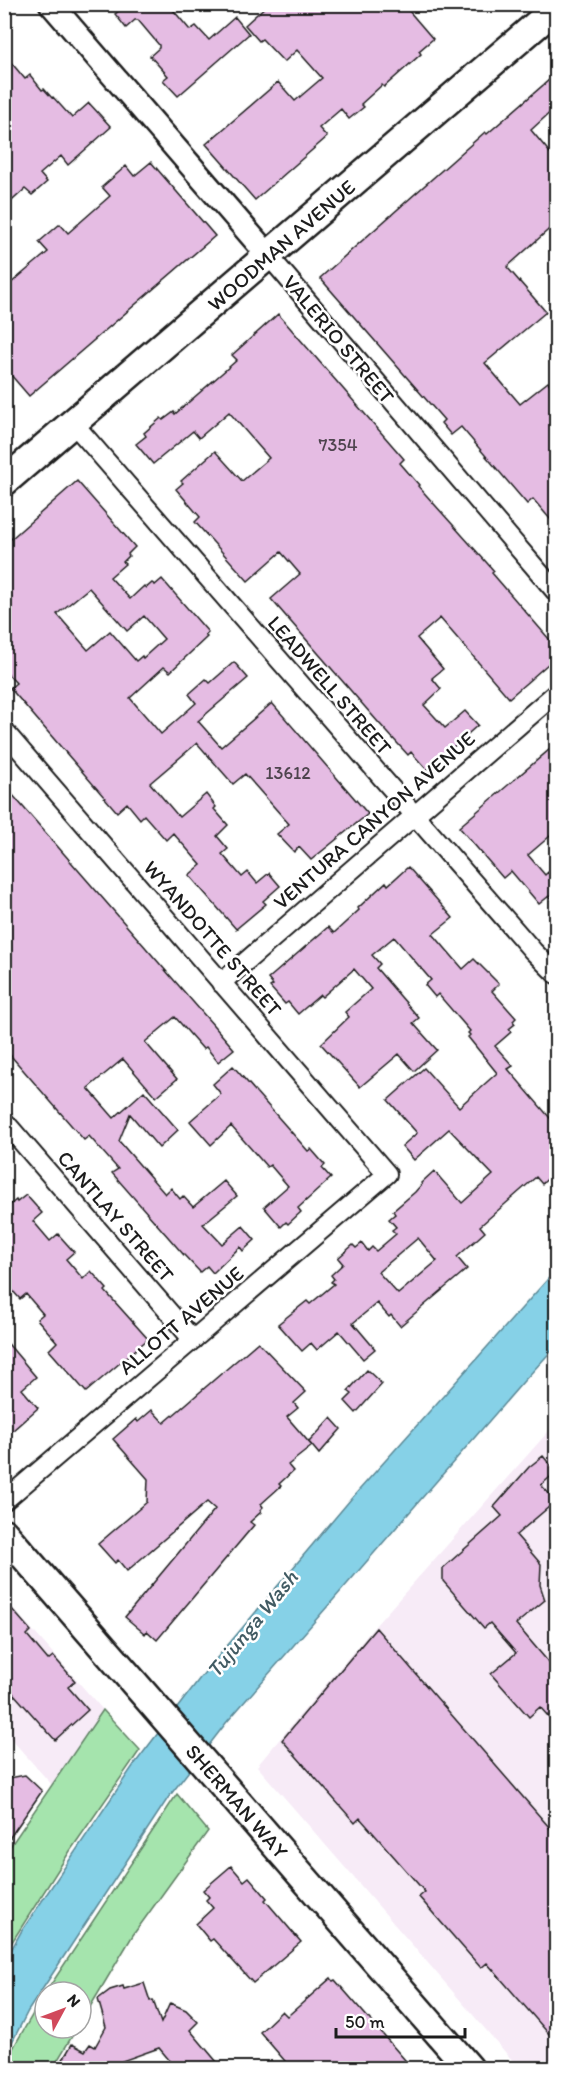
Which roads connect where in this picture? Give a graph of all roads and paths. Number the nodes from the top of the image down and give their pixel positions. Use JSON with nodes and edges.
{"nodes":[{"id":1,"x":51,"y":4,"type":"edge"},
{"id":2,"x":556,"y":8,"type":"edge"},
{"id":3,"x":268,"y":255,"type":"junction"},
{"id":4,"x":73,"y":423,"type":"junction"},
{"id":5,"x":4,"y":482,"type":"edge"},
{"id":6,"x":556,"y":592,"type":"edge"},
{"id":7,"x":556,"y":693,"type":"edge"},
{"id":8,"x":4,"y":731,"type":"edge"},
{"id":9,"x":414,"y":815,"type":"junction"},
{"id":10,"x":556,"y":974,"type":"edge"},
{"id":11,"x":221,"y":982,"type":"junction"},
{"id":12,"x":4,"y":1121,"type":"edge"},
{"id":13,"x":387,"y":1174,"type":"joint"},
{"id":14,"x":193,"y":1340,"type":"junction"},
{"id":15,"x":4,"y":1501,"type":"edge"},
{"id":16,"x":4,"y":1533,"type":"edge"},
{"id":17,"x":469,"y":2068,"type":"edge"}],
"edges":[{"from":1,"to":3,"type":"street","name":"VALERIO STREET"},
{"from":2,"to":3,"type":"main road","name":"WOODMAN AVENUE"},
{"from":3,"to":4,"type":"main road","name":"WOODMAN AVENUE"},
{"from":3,"to":6,"type":"street","name":"VALERIO STREET"},
{"from":4,"to":5,"type":"main road","name":"WOODMAN AVENUE"},
{"from":4,"to":9,"type":"street","name":"LEADWELL STREET"},
{"from":7,"to":9,"type":"street","name":"VENTURA CANYON AVENUE"},
{"from":8,"to":11,"type":"street","name":"WYANDOTTE STREET"},
{"from":9,"to":10,"type":"street","name":"LEADWELL STREET"},
{"from":9,"to":11,"type":"street","name":"VENTURA CANYON AVENUE"},
{"from":11,"to":13,"type":"street","name":"WYANDOTTE STREET"},
{"from":12,"to":14,"type":"street","name":"CANTLAY STREET"},
{"from":13,"to":14,"type":"street","name":"ALLOTT AVENUE"},
{"from":14,"to":15,"type":"street","name":"ALLOTT AVENUE"},
{"from":16,"to":17,"type":"main road","name":"SHERMAN WAY"}]}
